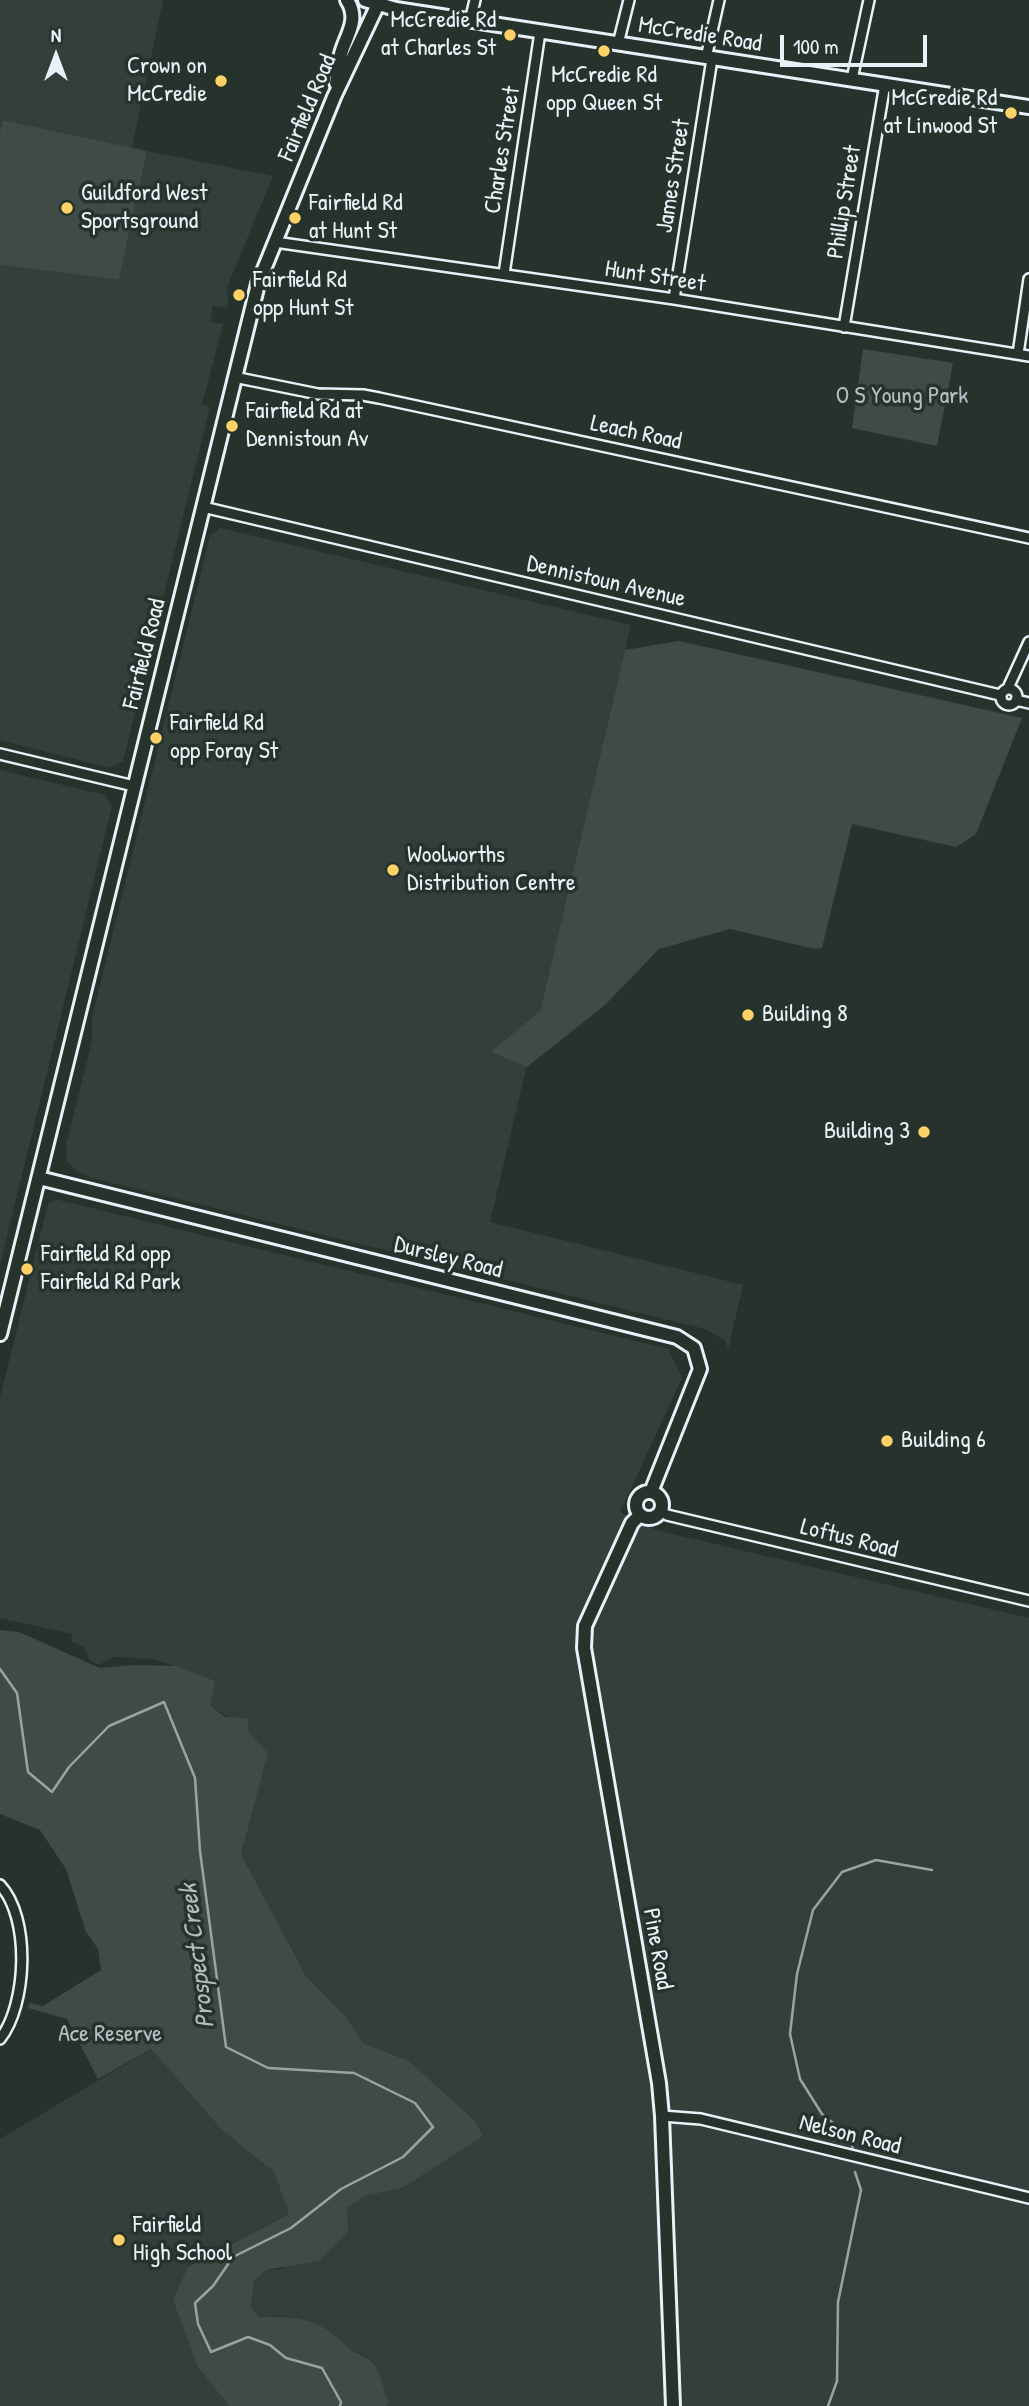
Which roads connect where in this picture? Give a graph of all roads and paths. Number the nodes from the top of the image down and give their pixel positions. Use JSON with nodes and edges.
{"nodes":[{"id":1,"x":347,"y":0,"type":"edge"},
{"id":2,"x":475,"y":0,"type":"edge"},
{"id":3,"x":629,"y":0,"type":"edge"},
{"id":4,"x":719,"y":0,"type":"edge"},
{"id":5,"x":869,"y":0,"type":"edge"},
{"id":6,"x":374,"y":1,"type":"edge"},
{"id":7,"x":470,"y":21,"type":"junction"},
{"id":8,"x":540,"y":32,"type":"junction"},
{"id":9,"x":618,"y":44,"type":"junction"},
{"id":10,"x":709,"y":58,"type":"junction"},
{"id":11,"x":852,"y":79,"type":"junction"},
{"id":12,"x":885,"y":84,"type":"junction"},
{"id":13,"x":334,"y":97,"type":"junction"},
{"id":14,"x":1029,"y":107,"type":"edge"},
{"id":15,"x":275,"y":242,"type":"junction"},
{"id":16,"x":504,"y":274,"type":"junction"},
{"id":17,"x":1029,"y":279,"type":"edge"},
{"id":18,"x":674,"y":299,"type":"junction"},
{"id":19,"x":844,"y":327,"type":"junction"},
{"id":20,"x":1018,"y":354,"type":"junction"},
{"id":21,"x":1029,"y":356,"type":"edge"},
{"id":22,"x":234,"y":377,"type":"junction"},
{"id":23,"x":203,"y":507,"type":"junction"},
{"id":24,"x":1029,"y":538,"type":"edge"},
{"id":25,"x":1029,"y":642,"type":"edge"},
{"id":26,"x":1004,"y":692,"type":"junction"},
{"id":27,"x":1016,"y":700,"type":"junction"},
{"id":28,"x":1029,"y":703,"type":"edge"},
{"id":29,"x":0,"y":754,"type":"edge"},
{"id":30,"x":134,"y":786,"type":"junction"},
{"id":31,"x":39,"y":1178,"type":"junction"},
{"id":32,"x":0,"y":1334,"type":"edge"},
{"id":33,"x":650,"y":1492,"type":"junction"},
{"id":34,"x":662,"y":1511,"type":"junction"},
{"id":35,"x":640,"y":1515,"type":"junction"},
{"id":36,"x":1029,"y":1601,"type":"edge"},
{"id":37,"x":0,"y":1885,"type":"edge"},
{"id":38,"x":0,"y":2039,"type":"edge"},
{"id":39,"x":662,"y":2116,"type":"junction"},
{"id":40,"x":1029,"y":2198,"type":"edge"},
{"id":41,"x":673,"y":2406,"type":"edge"}],
"edges":[{"from":1,"to":13,"type":"main road"},
{"from":2,"to":7,"type":"street"},
{"from":3,"to":9,"type":"street"},
{"from":4,"to":10,"type":"street","name":"James Street"},
{"from":5,"to":11,"type":"street"},
{"from":6,"to":7,"type":"main road","name":"McCredie Road"},
{"from":6,"to":13,"type":"main road","name":"Fairfield Road"},
{"from":7,"to":8,"type":"main road","name":"McCredie Road"},
{"from":8,"to":9,"type":"main road","name":"McCredie Road"},
{"from":8,"to":16,"type":"street","name":"Charles Street"},
{"from":9,"to":10,"type":"main road","name":"McCredie Road"},
{"from":10,"to":11,"type":"main road","name":"McCredie Road"},
{"from":10,"to":18,"type":"street","name":"James Street"},
{"from":11,"to":12,"type":"main road","name":"McCredie Road"},
{"from":12,"to":14,"type":"main road","name":"McCredie Road"},
{"from":12,"to":19,"type":"street","name":"Phillip Street"},
{"from":13,"to":15,"type":"main road","name":"Fairfield Road"},
{"from":15,"to":16,"type":"street","name":"Hunt Street"},
{"from":15,"to":22,"type":"main road","name":"Fairfield Road"},
{"from":16,"to":18,"type":"street","name":"Hunt Street"},
{"from":17,"to":20,"type":"street"},
{"from":18,"to":19,"type":"street","name":"Hunt Street"},
{"from":19,"to":20,"type":"street","name":"Hunt Street"},
{"from":20,"to":21,"type":"street","name":"Hunt Street"},
{"from":22,"to":23,"type":"main road","name":"Fairfield Road"},
{"from":22,"to":24,"type":"street","name":"Leach Road"},
{"from":23,"to":26,"type":"street","name":"Dennistoun Avenue"},
{"from":23,"to":30,"type":"main road","name":"Fairfield Road"},
{"from":25,"to":26,"type":"street"},
{"from":26,"to":27,"type":"street"},
{"from":26,"to":27,"type":"street","name":"Dennistoun Avenue"},
{"from":27,"to":28,"type":"street"},
{"from":29,"to":30,"type":"street"},
{"from":30,"to":31,"type":"main road","name":"Fairfield Road"},
{"from":31,"to":32,"type":"main road","name":"Fairfield Road"},
{"from":31,"to":33,"type":"main road","name":"Dursley Road"},
{"from":33,"to":34,"type":"main road"},
{"from":33,"to":35,"type":"main road"},
{"from":34,"to":35,"type":"main road"},
{"from":34,"to":36,"type":"street","name":"Loftus Road"},
{"from":35,"to":39,"type":"main road","name":"Pine Road"},
{"from":37,"to":38,"type":"street"},
{"from":39,"to":40,"type":"street","name":"Nelson Road"},
{"from":39,"to":41,"type":"main road","name":"Pine Road"}]}
